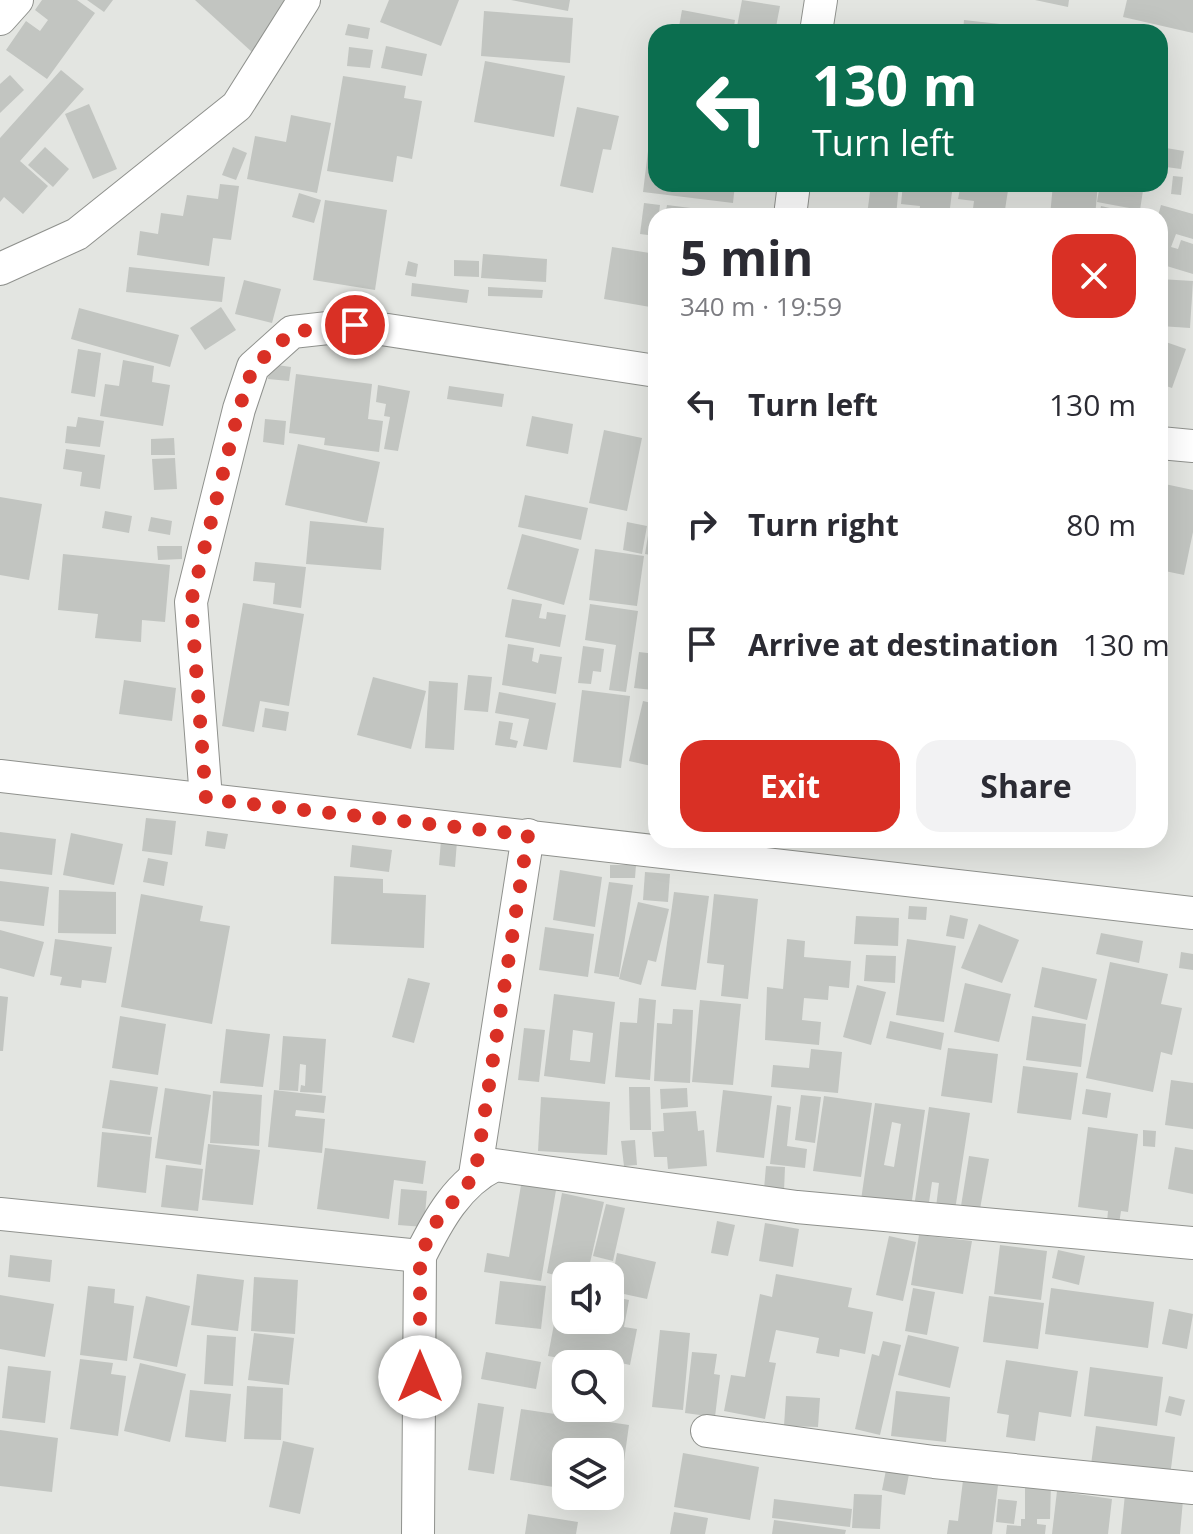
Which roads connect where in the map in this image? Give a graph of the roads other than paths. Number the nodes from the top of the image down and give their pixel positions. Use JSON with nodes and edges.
{"nodes":[{"id":1,"x":17,"y":0,"type":"edge"},
{"id":2,"x":304,"y":0,"type":"edge"},
{"id":3,"x":821,"y":0,"type":"edge"},
{"id":4,"x":0,"y":19,"type":"edge"},
{"id":5,"x":817,"y":24,"type":"edge"},
{"id":6,"x":0,"y":269,"type":"edge"},
{"id":7,"x":648,"y":370,"type":"edge"},
{"id":8,"x":1168,"y":444,"type":"edge"},
{"id":9,"x":1193,"y":446,"type":"edge"},
{"id":10,"x":0,"y":776,"type":"edge"},
{"id":11,"x":206,"y":799,"type":"junction"},
{"id":12,"x":528,"y":835,"type":"junction"},
{"id":13,"x":1193,"y":913,"type":"edge"},
{"id":14,"x":475,"y":1175,"type":"junction"},
{"id":15,"x":0,"y":1214,"type":"edge"},
{"id":16,"x":1193,"y":1243,"type":"edge"},
{"id":17,"x":420,"y":1256,"type":"junction"},
{"id":18,"x":707,"y":1431,"type":"dead end"},
{"id":19,"x":1193,"y":1488,"type":"edge"},
{"id":20,"x":418,"y":1534,"type":"edge"}],
"edges":[{"from":1,"to":4,"type":"street"},
{"from":2,"to":6,"type":"street"},
{"from":3,"to":5,"type":"street"},
{"from":7,"to":11,"type":"street"},
{"from":8,"to":9,"type":"street"},
{"from":10,"to":11,"type":"street"},
{"from":11,"to":12,"type":"street"},
{"from":12,"to":13,"type":"street"},
{"from":12,"to":14,"type":"street"},
{"from":14,"to":16,"type":"street"},
{"from":14,"to":17,"type":"street"},
{"from":15,"to":17,"type":"street"},
{"from":17,"to":20,"type":"street"},
{"from":18,"to":19,"type":"street"}]}
